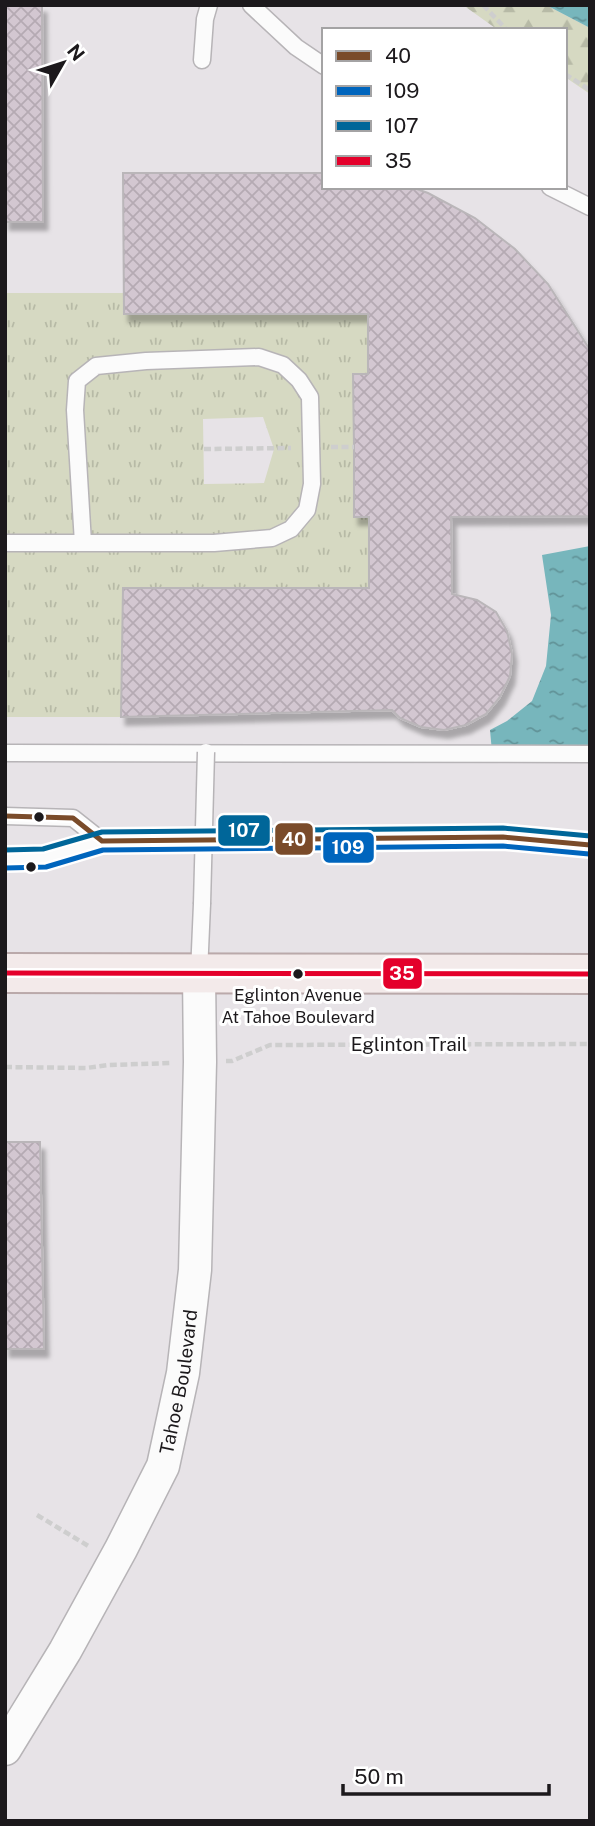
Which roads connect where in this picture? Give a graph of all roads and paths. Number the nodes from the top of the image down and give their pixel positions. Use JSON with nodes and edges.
{"nodes":[{"id":1,"x":209,"y":5,"type":"edge"},
{"id":2,"x":251,"y":5,"type":"edge"},
{"id":3,"x":483,"y":5,"type":"edge"},
{"id":4,"x":505,"y":28,"type":"edge"},
{"id":5,"x":202,"y":60,"type":"dead end"},
{"id":6,"x":322,"y":65,"type":"edge"},
{"id":7,"x":567,"y":75,"type":"edge"},
{"id":8,"x":590,"y":90,"type":"edge"},
{"id":9,"x":554,"y":189,"type":"edge"},
{"id":10,"x":590,"y":207,"type":"edge"},
{"id":11,"x":265,"y":448,"type":"dead end"},
{"id":12,"x":204,"y":449,"type":"dead end"},
{"id":13,"x":5,"y":543,"type":"edge"},
{"id":14,"x":83,"y":543,"type":"junction"},
{"id":15,"x":5,"y":752,"type":"edge"},
{"id":16,"x":206,"y":752,"type":"junction"},
{"id":17,"x":590,"y":754,"type":"edge"},
{"id":18,"x":5,"y":816,"type":"edge"},
{"id":19,"x":102,"y":841,"type":"junction"},
{"id":20,"x":590,"y":845,"type":"edge"},
{"id":21,"x":5,"y":859,"type":"edge"},
{"id":22,"x":5,"y":973,"type":"edge"},
{"id":23,"x":199,"y":973,"type":"junction"},
{"id":24,"x":590,"y":974,"type":"edge"},
{"id":25,"x":590,"y":1044,"type":"edge"},
{"id":26,"x":232,"y":1061,"type":"dead end"},
{"id":27,"x":132,"y":1064,"type":"dead end"},
{"id":28,"x":5,"y":1067,"type":"edge"},
{"id":29,"x":37,"y":1515,"type":"dead end"},
{"id":30,"x":114,"y":1562,"type":"junction"},
{"id":31,"x":5,"y":1749,"type":"edge"}],
"edges":[{"from":1,"to":5,"type":"lane"},
{"from":2,"to":6,"type":"lane"},
{"from":3,"to":4,"type":"path"},
{"from":7,"to":8,"type":"path"},
{"from":9,"to":10,"type":"lane"},
{"from":11,"to":12,"type":"path"},
{"from":13,"to":14,"type":"lane"},
{"from":14,"to":14,"type":"lane"},
{"from":15,"to":16,"type":"lane"},
{"from":16,"to":17,"type":"lane"},
{"from":16,"to":23,"type":"lane","bridge":true},
{"from":18,"to":19,"type":"lane"},
{"from":19,"to":20,"type":"lane"},
{"from":19,"to":21,"type":"lane"},
{"from":22,"to":23,"type":"main road"},
{"from":23,"to":24,"type":"main road"},
{"from":23,"to":30,"type":"street","name":"Tahoe Boulevard"},
{"from":25,"to":26,"type":"path","name":"Eglinton Trail"},
{"from":27,"to":28,"type":"path"},
{"from":29,"to":30,"type":"path"},
{"from":30,"to":31,"type":"street","name":"Tahoe Boulevard"}]}
